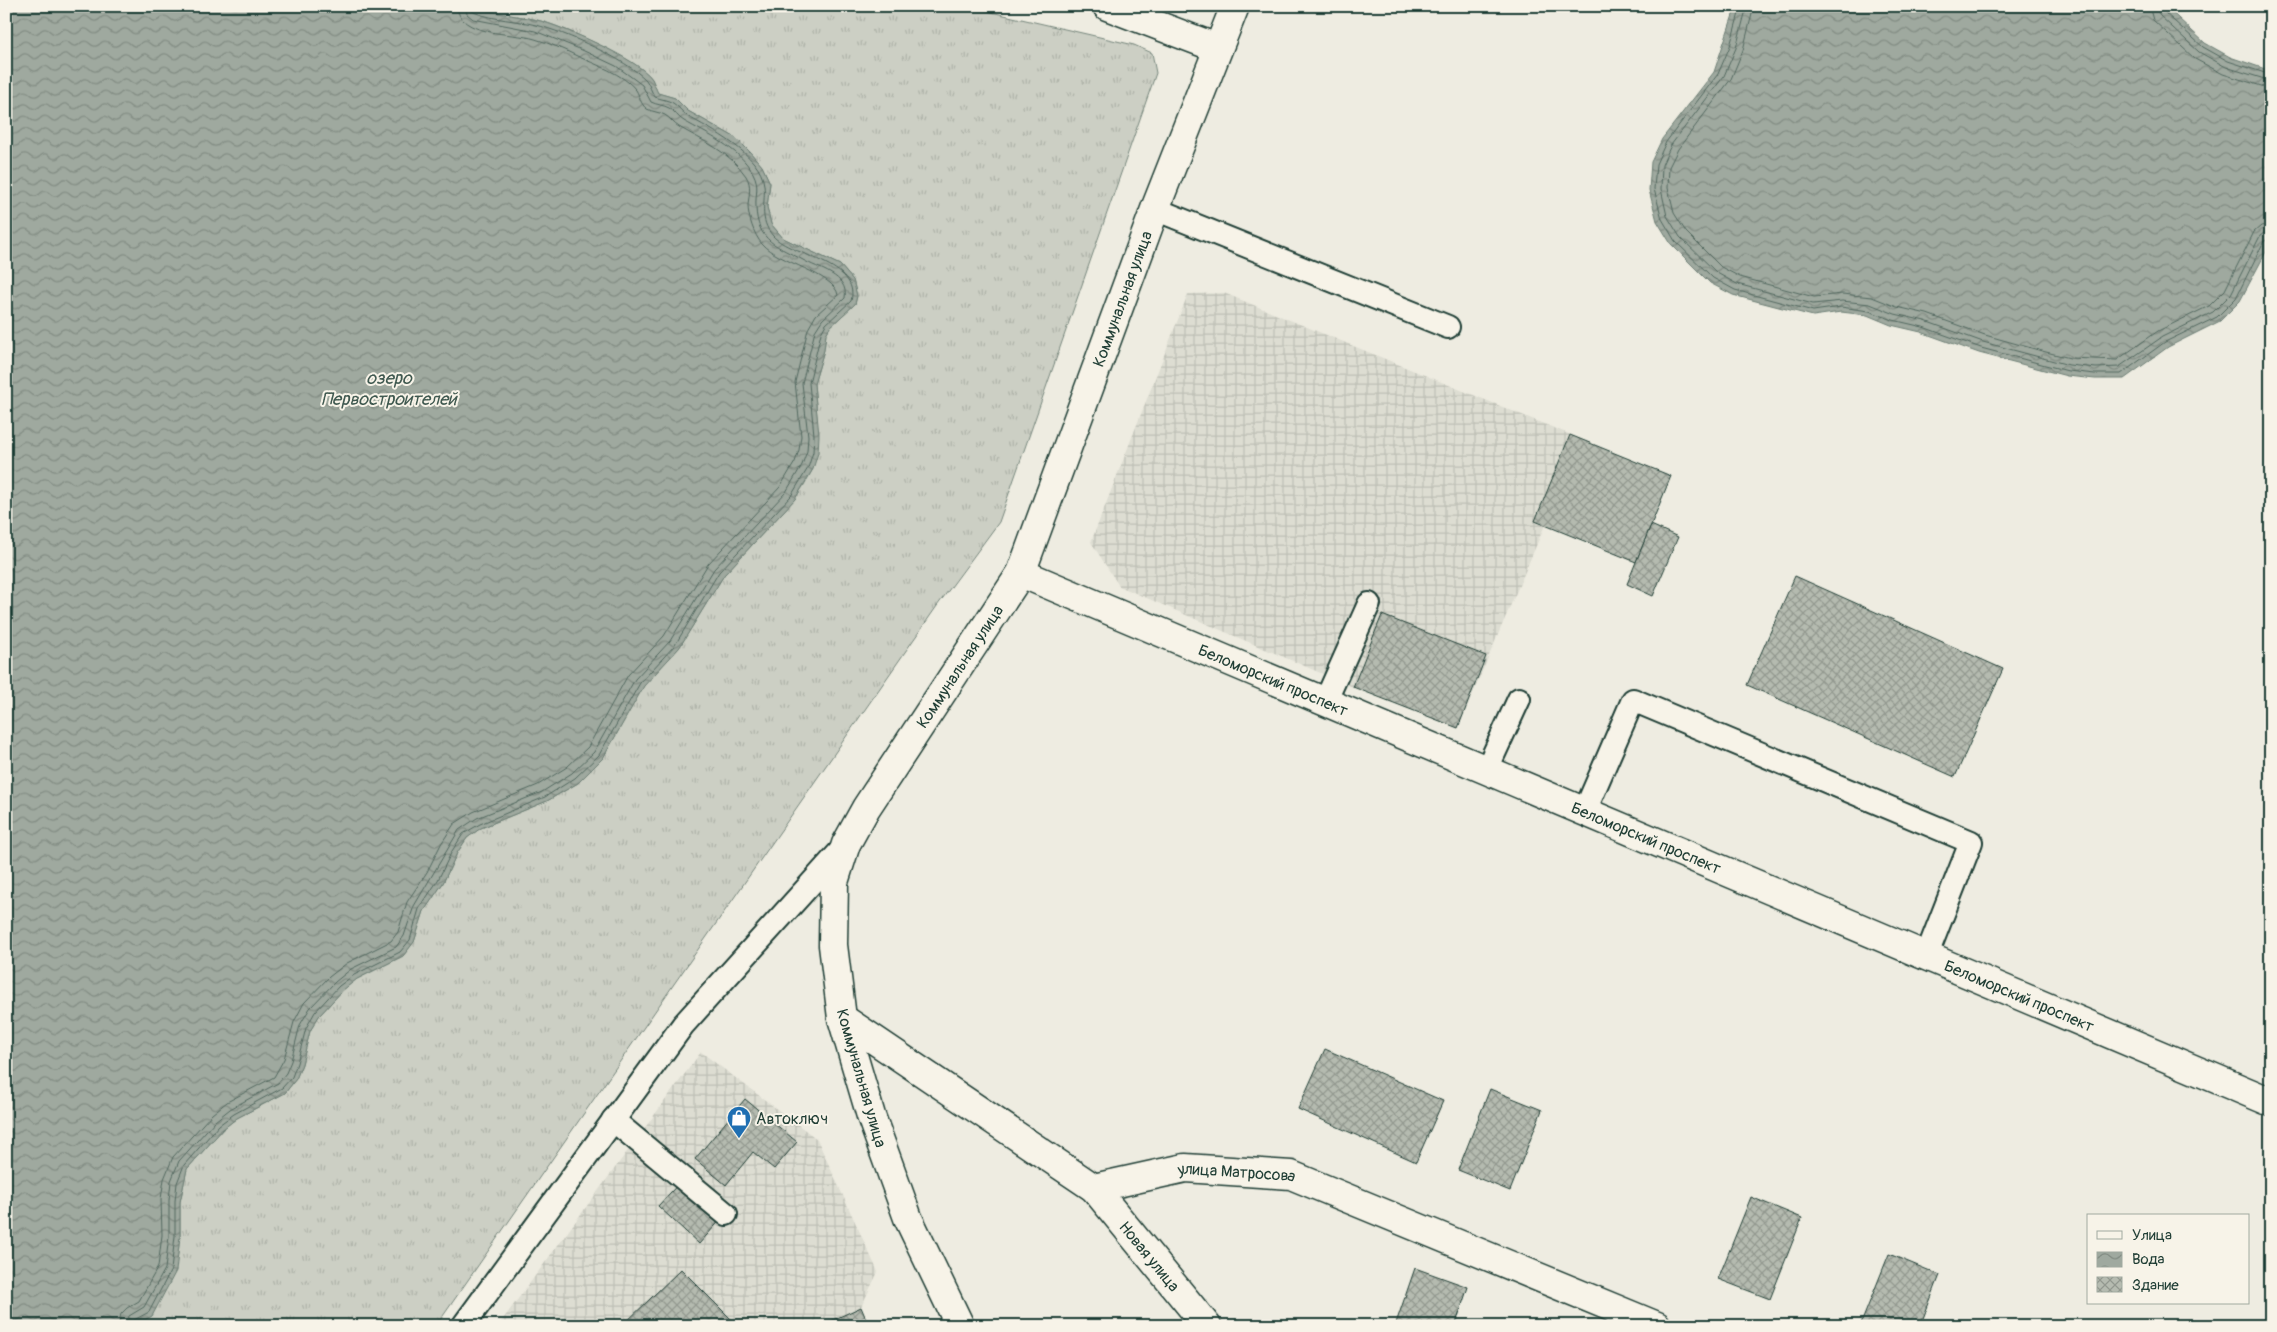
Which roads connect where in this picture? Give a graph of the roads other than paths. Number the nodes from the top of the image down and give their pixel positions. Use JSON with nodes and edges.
{"nodes":[{"id":1,"x":1107,"y":6,"type":"edge"},
{"id":2,"x":1234,"y":6,"type":"edge"},
{"id":3,"x":1217,"y":48,"type":"junction"},
{"id":4,"x":1155,"y":209,"type":"junction"},
{"id":5,"x":1448,"y":327,"type":"dead end"},
{"id":6,"x":1021,"y":574,"type":"junction"},
{"id":7,"x":1369,"y":604,"type":"dead end"},
{"id":8,"x":1519,"y":699,"type":"dead end"},
{"id":9,"x":1326,"y":702,"type":"junction"},
{"id":10,"x":1486,"y":771,"type":"junction"},
{"id":11,"x":1584,"y":812,"type":"junction"},
{"id":12,"x":846,"y":844,"type":"junction"},
{"id":13,"x":1926,"y":957,"type":"junction"},
{"id":14,"x":842,"y":1018,"type":"junction"},
{"id":15,"x":2271,"y":1102,"type":"edge"},
{"id":16,"x":613,"y":1120,"type":"junction"},
{"id":17,"x":1094,"y":1188,"type":"junction"},
{"id":18,"x":726,"y":1214,"type":"dead end"},
{"id":19,"x":463,"y":1326,"type":"edge"},
{"id":20,"x":960,"y":1326,"type":"edge"},
{"id":21,"x":1207,"y":1326,"type":"edge"},
{"id":22,"x":1657,"y":1326,"type":"edge"}],
"edges":[{"from":1,"to":3,"type":"street"},
{"from":2,"to":3,"type":"street","name":"Коммунальная улица"},
{"from":3,"to":4,"type":"street","name":"Коммунальная улица"},
{"from":4,"to":5,"type":"lane"},
{"from":4,"to":6,"type":"street","name":"Коммунальная улица"},
{"from":6,"to":9,"type":"street","name":"Беломорский проспект"},
{"from":6,"to":12,"type":"street","name":"Коммунальная улица"},
{"from":7,"to":9,"type":"lane"},
{"from":8,"to":10,"type":"lane"},
{"from":9,"to":10,"type":"street","name":"Беломорский проспект"},
{"from":10,"to":11,"type":"street","name":"Беломорский проспект"},
{"from":11,"to":13,"type":"street","name":"Беломорский проспект"},
{"from":11,"to":13,"type":"lane"},
{"from":12,"to":14,"type":"street","name":"Коммунальная улица"},
{"from":12,"to":16,"type":"lane"},
{"from":13,"to":15,"type":"street","name":"Беломорский проспект"},
{"from":14,"to":17,"type":"street"},
{"from":14,"to":20,"type":"street","name":"Коммунальная улица"},
{"from":16,"to":18,"type":"lane"},
{"from":16,"to":19,"type":"lane"},
{"from":17,"to":21,"type":"street","name":"Новая улица"},
{"from":17,"to":22,"type":"street","name":"улица Матросова"}]}
